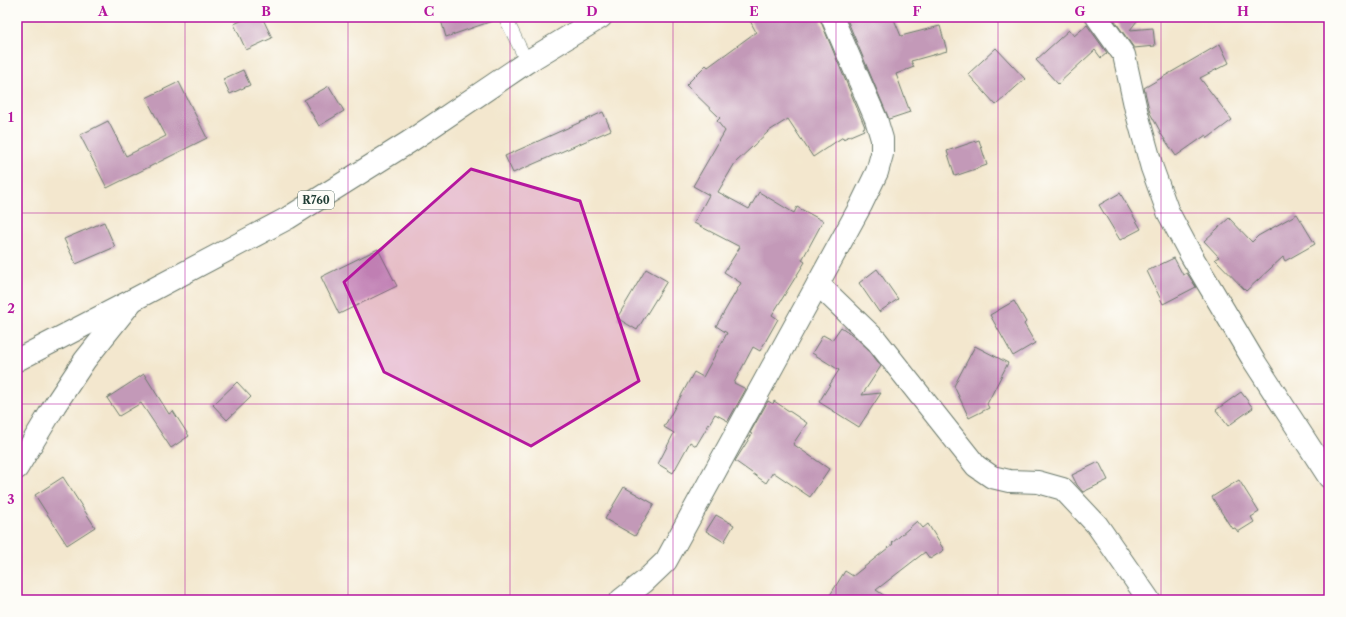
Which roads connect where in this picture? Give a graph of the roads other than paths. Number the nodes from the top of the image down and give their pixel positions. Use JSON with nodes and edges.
{"nodes":[{"id":1,"x":505,"y":17,"type":"edge"},
{"id":2,"x":601,"y":17,"type":"edge"},
{"id":3,"x":832,"y":17,"type":"edge"},
{"id":4,"x":1097,"y":17,"type":"edge"},
{"id":5,"x":527,"y":62,"type":"junction"},
{"id":6,"x":818,"y":284,"type":"junction"},
{"id":7,"x":133,"y":300,"type":"junction"},
{"id":8,"x":17,"y":360,"type":"edge"},
{"id":9,"x":17,"y":468,"type":"edge"},
{"id":10,"x":1329,"y":477,"type":"edge"},
{"id":11,"x":621,"y":600,"type":"edge"},
{"id":12,"x":1149,"y":600,"type":"edge"}],
"edges":[{"from":1,"to":5,"type":"lane"},
{"from":2,"to":5,"type":"street","number":"R760"},
{"from":3,"to":6,"type":"street"},
{"from":4,"to":10,"type":"street"},
{"from":5,"to":7,"type":"street","number":"R760"},
{"from":6,"to":11,"type":"street"},
{"from":6,"to":12,"type":"street"},
{"from":7,"to":8,"type":"street","number":"R760"},
{"from":7,"to":9,"type":"street"}]}
